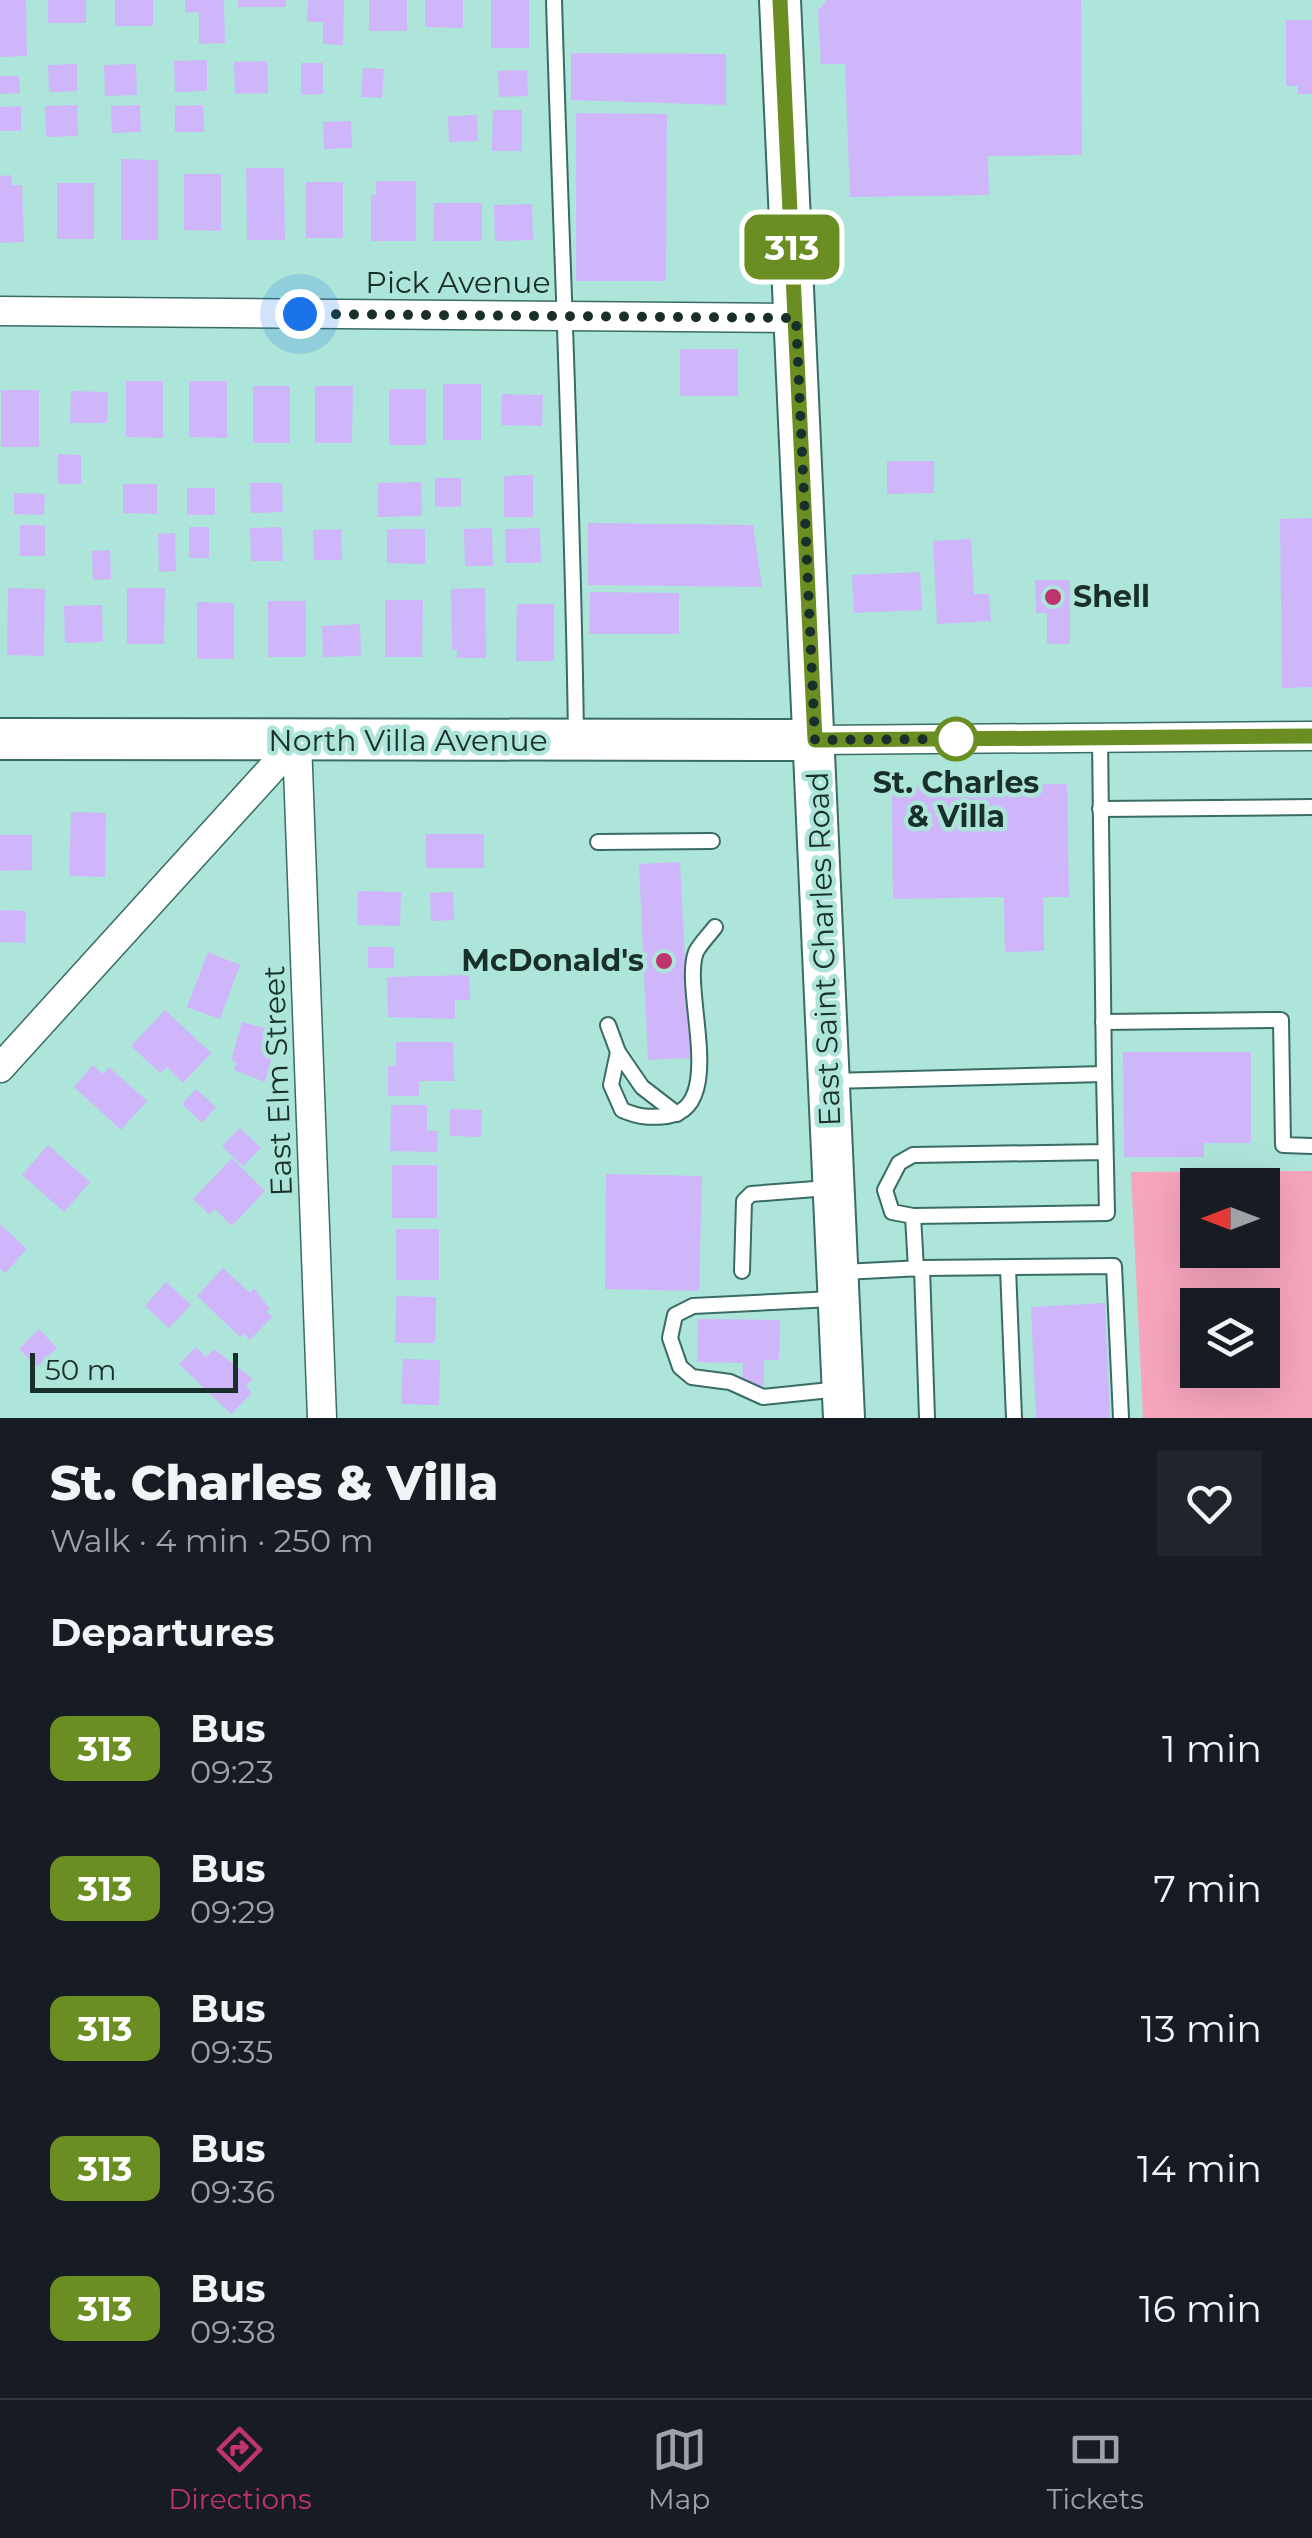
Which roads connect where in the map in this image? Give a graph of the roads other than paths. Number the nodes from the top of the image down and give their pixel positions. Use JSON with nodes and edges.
{"nodes":[{"id":1,"x":554,"y":0,"type":"edge"},
{"id":2,"x":780,"y":0,"type":"edge"},
{"id":3,"x":0,"y":312,"type":"edge"},
{"id":4,"x":562,"y":316,"type":"junction"},
{"id":5,"x":796,"y":318,"type":"junction"},
{"id":6,"x":1312,"y":736,"type":"edge"},
{"id":7,"x":1100,"y":738,"type":"junction"},
{"id":8,"x":0,"y":739,"type":"edge"},
{"id":9,"x":815,"y":740,"type":"junction"},
{"id":10,"x":576,"y":741,"type":"junction"},
{"id":11,"x":297,"y":742,"type":"junction"},
{"id":12,"x":1312,"y":807,"type":"edge"},
{"id":13,"x":1100,"y":809,"type":"junction"},
{"id":14,"x":712,"y":841,"type":"dead end"},
{"id":15,"x":598,"y":842,"type":"dead end"},
{"id":16,"x":716,"y":927,"type":"dead end"},
{"id":17,"x":1103,"y":1022,"type":"junction"},
{"id":18,"x":608,"y":1025,"type":"dead end"},
{"id":19,"x":618,"y":1052,"type":"junction"},
{"id":20,"x":0,"y":1068,"type":"edge"},
{"id":21,"x":1104,"y":1074,"type":"junction"},
{"id":22,"x":830,"y":1081,"type":"junction"},
{"id":23,"x":677,"y":1114,"type":"junction"},
{"id":24,"x":1312,"y":1146,"type":"edge"},
{"id":25,"x":1105,"y":1152,"type":"junction"},
{"id":26,"x":834,"y":1188,"type":"junction"},
{"id":27,"x":913,"y":1216,"type":"junction"},
{"id":28,"x":919,"y":1268,"type":"junction"},
{"id":29,"x":1008,"y":1268,"type":"junction"},
{"id":30,"x":742,"y":1271,"type":"dead end"},
{"id":31,"x":838,"y":1286,"type":"junction"},
{"id":32,"x":843,"y":1404,"type":"edge"},
{"id":33,"x":322,"y":1418,"type":"edge"},
{"id":34,"x":927,"y":1418,"type":"edge"},
{"id":35,"x":1014,"y":1418,"type":"edge"},
{"id":36,"x":1121,"y":1418,"type":"edge"}],
"edges":[{"from":1,"to":4,"type":"lane"},
{"from":2,"to":5,"type":"main road","name":"East Saint Charles Road"},
{"from":3,"to":4,"type":"street","name":"Pick Avenue"},
{"from":4,"to":5,"type":"street","name":"Pick Avenue"},
{"from":4,"to":10,"type":"lane"},
{"from":5,"to":9,"type":"main road","name":"East Saint Charles Road"},
{"from":6,"to":7,"type":"street"},
{"from":7,"to":9,"type":"street"},
{"from":7,"to":13,"type":"lane"},
{"from":8,"to":11,"type":"main road","name":"North Villa Avenue"},
{"from":9,"to":10,"type":"main road","name":"North Villa Avenue"},
{"from":9,"to":22,"type":"main road","name":"East Saint Charles Road"},
{"from":10,"to":11,"type":"main road","name":"North Villa Avenue"},
{"from":11,"to":20,"type":"street"},
{"from":11,"to":33,"type":"street","name":"East Elm Street"},
{"from":12,"to":13,"type":"lane"},
{"from":13,"to":17,"type":"lane"},
{"from":14,"to":15,"type":"lane"},
{"from":16,"to":23,"type":"lane"},
{"from":17,"to":21,"type":"lane"},
{"from":17,"to":24,"type":"lane"},
{"from":18,"to":19,"type":"lane"},
{"from":19,"to":23,"type":"lane"},
{"from":19,"to":23,"type":"lane"},
{"from":21,"to":22,"type":"lane"},
{"from":21,"to":25,"type":"lane"},
{"from":22,"to":26,"type":"main road","name":"East Saint Charles Road"},
{"from":25,"to":27,"type":"lane"},
{"from":25,"to":27,"type":"lane"},
{"from":26,"to":30,"type":"lane"},
{"from":26,"to":31,"type":"main road","name":"East Saint Charles Road"},
{"from":27,"to":28,"type":"lane"},
{"from":28,"to":29,"type":"lane"},
{"from":28,"to":31,"type":"lane"},
{"from":28,"to":34,"type":"lane"},
{"from":29,"to":35,"type":"lane"},
{"from":29,"to":36,"type":"lane"},
{"from":31,"to":32,"type":"main road","name":"East Saint Charles Road"},
{"from":31,"to":32,"type":"lane"}]}
